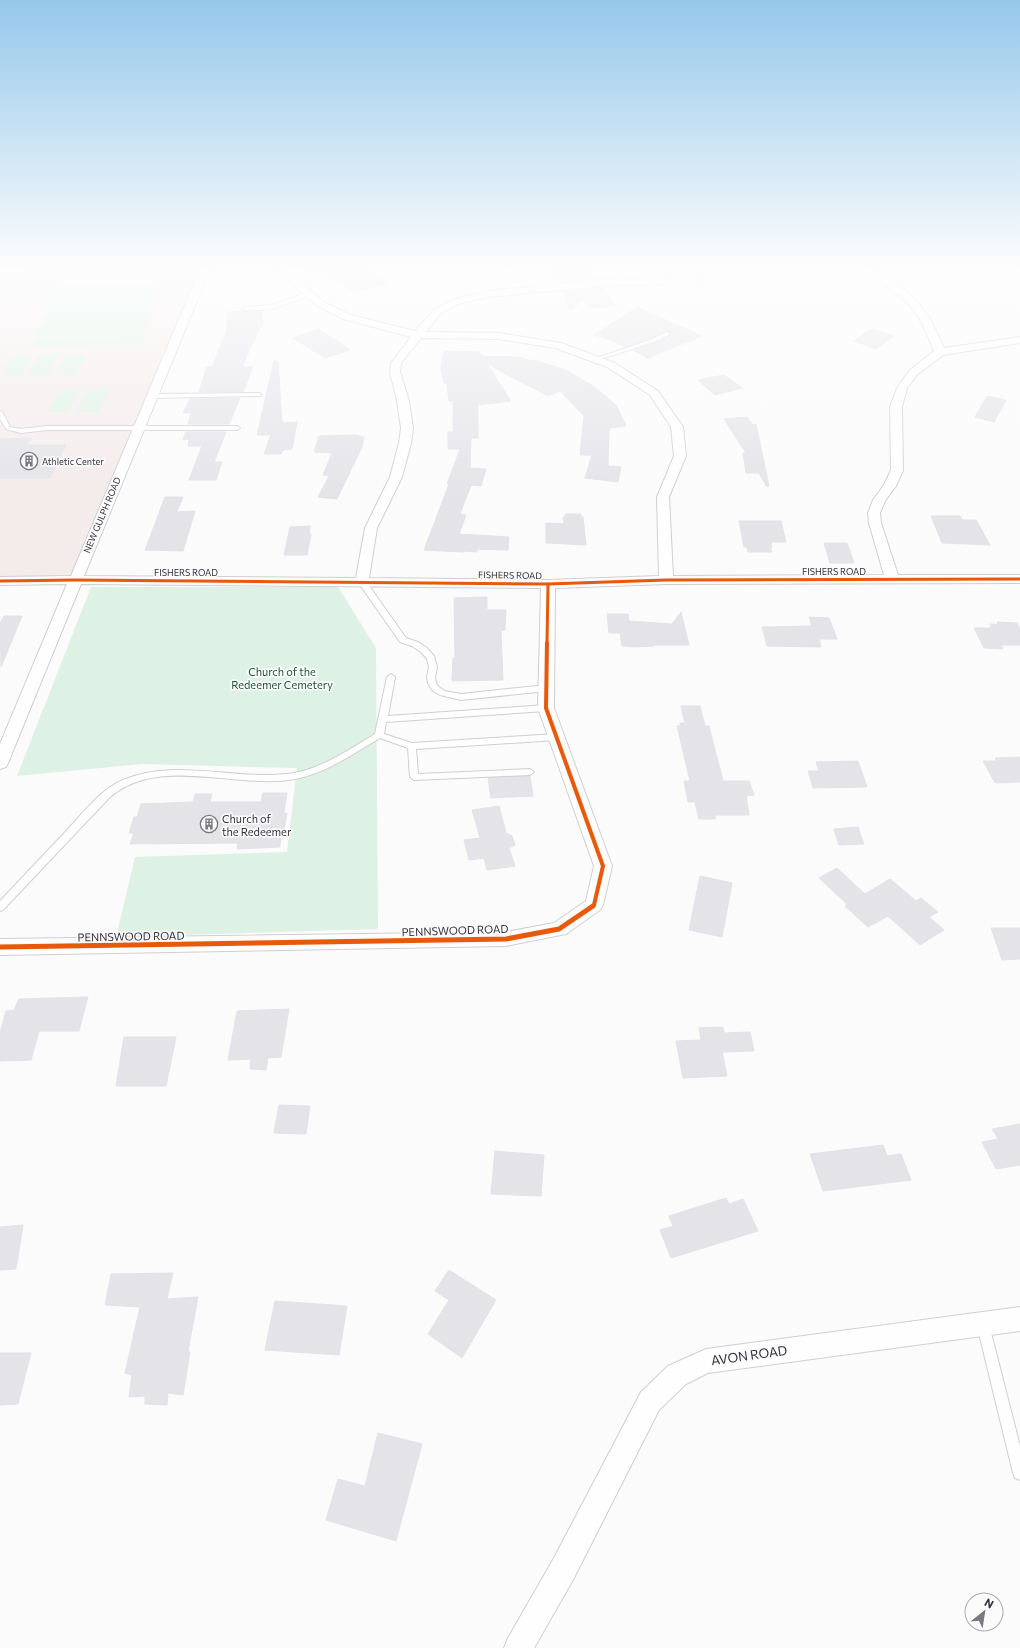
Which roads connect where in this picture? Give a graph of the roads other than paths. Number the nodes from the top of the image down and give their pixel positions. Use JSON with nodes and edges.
{"nodes":[{"id":1,"x":174,"y":344,"type":"edge"},
{"id":2,"x":410,"y":344,"type":"edge"},
{"id":3,"x":550,"y":344,"type":"edge"},
{"id":4,"x":643,"y":344,"type":"edge"},
{"id":5,"x":936,"y":344,"type":"edge"},
{"id":6,"x":990,"y":344,"type":"edge"},
{"id":7,"x":940,"y":352,"type":"junction"},
{"id":8,"x":596,"y":359,"type":"junction"},
{"id":9,"x":259,"y":395,"type":"dead end"},
{"id":10,"x":152,"y":396,"type":"junction"},
{"id":11,"x":0,"y":413,"type":"edge"},
{"id":12,"x":139,"y":428,"type":"junction"},
{"id":13,"x":237,"y":428,"type":"dead end"},
{"id":14,"x":892,"y":579,"type":"junction"},
{"id":15,"x":1020,"y":579,"type":"edge"},
{"id":16,"x":75,"y":580,"type":"junction"},
{"id":17,"x":666,"y":580,"type":"junction"},
{"id":18,"x":0,"y":581,"type":"edge"},
{"id":19,"x":362,"y":582,"type":"junction"},
{"id":20,"x":548,"y":584,"type":"junction"},
{"id":21,"x":391,"y":677,"type":"dead end"},
{"id":22,"x":547,"y":688,"type":"junction"},
{"id":23,"x":546,"y":708,"type":"junction"},
{"id":24,"x":383,"y":719,"type":"junction"},
{"id":25,"x":379,"y":735,"type":"junction"},
{"id":26,"x":557,"y":737,"type":"junction"},
{"id":27,"x":412,"y":746,"type":"junction"},
{"id":28,"x":0,"y":763,"type":"edge"},
{"id":29,"x":530,"y":772,"type":"dead end"},
{"id":30,"x":0,"y":907,"type":"edge"},
{"id":31,"x":0,"y":947,"type":"edge"},
{"id":32,"x":1020,"y":1319,"type":"edge"},
{"id":33,"x":983,"y":1325,"type":"junction"},
{"id":34,"x":1020,"y":1473,"type":"edge"},
{"id":35,"x":518,"y":1648,"type":"edge"}],
"edges":[{"from":1,"to":10,"type":"street","name":"NEW GULPH ROAD"},
{"from":2,"to":19,"type":"street"},
{"from":3,"to":8,"type":"street"},
{"from":4,"to":8,"type":"lane"},
{"from":5,"to":7,"type":"street"},
{"from":6,"to":7,"type":"street"},
{"from":7,"to":14,"type":"street"},
{"from":8,"to":17,"type":"street"},
{"from":9,"to":10,"type":"lane"},
{"from":10,"to":12,"type":"street","name":"NEW GULPH ROAD"},
{"from":11,"to":12,"type":"lane"},
{"from":12,"to":13,"type":"lane"},
{"from":12,"to":16,"type":"street","name":"NEW GULPH ROAD"},
{"from":14,"to":15,"type":"street","name":"FISHERS ROAD"},
{"from":14,"to":17,"type":"street","name":"FISHERS ROAD"},
{"from":16,"to":18,"type":"street","name":"FISHERS ROAD"},
{"from":16,"to":19,"type":"street","name":"FISHERS ROAD"},
{"from":16,"to":28,"type":"street","name":"NEW GULPH ROAD"},
{"from":17,"to":20,"type":"street","name":"FISHERS ROAD"},
{"from":19,"to":20,"type":"street","name":"FISHERS ROAD"},
{"from":19,"to":22,"type":"lane"},
{"from":20,"to":22,"type":"street","name":"PENNSWOOD ROAD"},
{"from":21,"to":24,"type":"lane"},
{"from":22,"to":23,"type":"street","name":"PENNSWOOD ROAD"},
{"from":23,"to":24,"type":"lane"},
{"from":23,"to":26,"type":"street","name":"PENNSWOOD ROAD"},
{"from":24,"to":25,"type":"lane"},
{"from":25,"to":27,"type":"lane"},
{"from":25,"to":30,"type":"lane"},
{"from":26,"to":27,"type":"lane"},
{"from":26,"to":31,"type":"street","name":"PENNSWOOD ROAD"},
{"from":27,"to":29,"type":"lane"},
{"from":32,"to":33,"type":"street","name":"AVON ROAD"},
{"from":33,"to":34,"type":"lane"},
{"from":33,"to":35,"type":"street","name":"AVON ROAD"}]}
